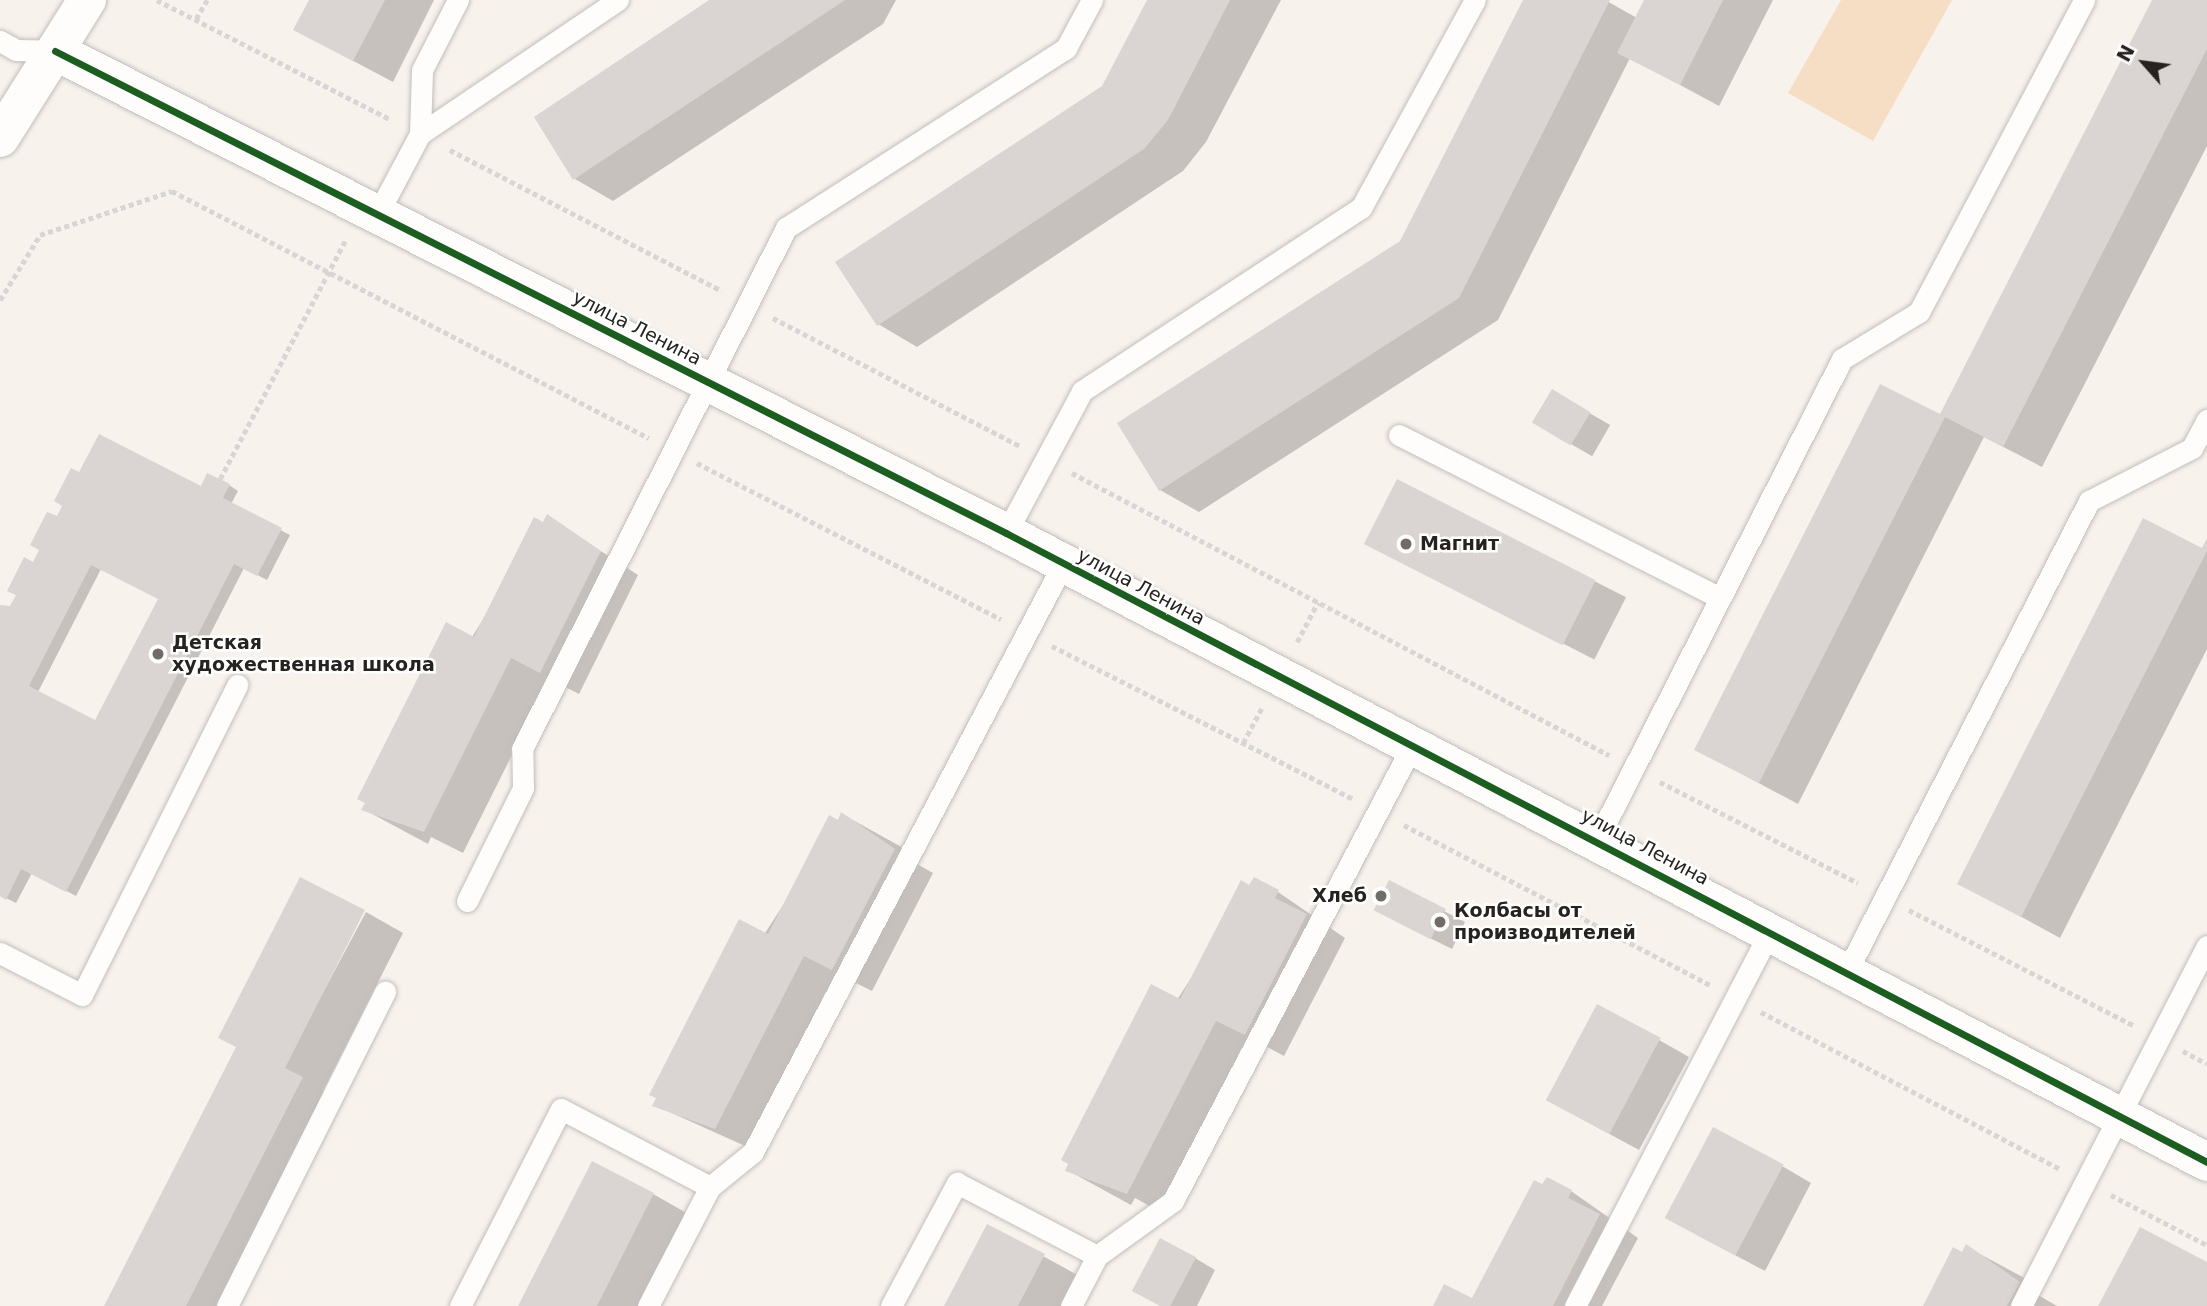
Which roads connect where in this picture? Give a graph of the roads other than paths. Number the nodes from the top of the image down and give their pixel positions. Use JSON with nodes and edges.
{"nodes":[{"id":1,"x":87,"y":0,"type":"edge"},
{"id":2,"x":458,"y":0,"type":"edge"},
{"id":3,"x":618,"y":0,"type":"edge"},
{"id":4,"x":1092,"y":0,"type":"edge"},
{"id":5,"x":1475,"y":0,"type":"edge"},
{"id":6,"x":2084,"y":0,"type":"edge"},
{"id":7,"x":0,"y":41,"type":"edge"},
{"id":8,"x":55,"y":51,"type":"junction"},
{"id":9,"x":419,"y":134,"type":"junction"},
{"id":10,"x":0,"y":138,"type":"edge"},
{"id":11,"x":371,"y":209,"type":"junction"},
{"id":12,"x":706,"y":381,"type":"junction"},
{"id":13,"x":2207,"y":421,"type":"edge"},
{"id":14,"x":1398,"y":435,"type":"dead end"},
{"id":15,"x":1006,"y":533,"type":"junction"},
{"id":16,"x":1063,"y":564,"type":"junction"},
{"id":17,"x":1720,"y":598,"type":"junction"},
{"id":18,"x":237,"y":685,"type":"dead end"},
{"id":19,"x":1412,"y":746,"type":"junction"},
{"id":20,"x":1597,"y":840,"type":"junction"},
{"id":21,"x":467,"y":901,"type":"dead end"},
{"id":22,"x":1770,"y":931,"type":"junction"},
{"id":23,"x":2207,"y":946,"type":"edge"},
{"id":24,"x":0,"y":953,"type":"edge"},
{"id":25,"x":1847,"y":971,"type":"junction"},
{"id":26,"x":385,"y":992,"type":"dead end"},
{"id":27,"x":2119,"y":1115,"type":"junction"},
{"id":28,"x":2207,"y":1162,"type":"edge"},
{"id":29,"x":710,"y":1187,"type":"junction"},
{"id":30,"x":1097,"y":1256,"type":"junction"},
{"id":31,"x":227,"y":1306,"type":"edge"},
{"id":32,"x":460,"y":1306,"type":"edge"},
{"id":33,"x":648,"y":1306,"type":"edge"},
{"id":34,"x":891,"y":1306,"type":"edge"},
{"id":35,"x":1071,"y":1306,"type":"edge"},
{"id":36,"x":1575,"y":1306,"type":"edge"},
{"id":37,"x":2021,"y":1306,"type":"edge"}],
"edges":[{"from":1,"to":8,"type":"street"},
{"from":2,"to":9,"type":"lane"},
{"from":3,"to":9,"type":"lane"},
{"from":4,"to":12,"type":"lane"},
{"from":5,"to":15,"type":"lane"},
{"from":6,"to":17,"type":"lane"},
{"from":7,"to":8,"type":"lane"},
{"from":8,"to":10,"type":"street"},
{"from":8,"to":11,"type":"street","name":"улица Ленина"},
{"from":9,"to":11,"type":"lane"},
{"from":11,"to":12,"type":"street","name":"улица Ленина"},
{"from":12,"to":15,"type":"street","name":"улица Ленина"},
{"from":12,"to":21,"type":"lane"},
{"from":13,"to":25,"type":"lane"},
{"from":14,"to":17,"type":"lane"},
{"from":15,"to":16,"type":"street","name":"улица Ленина"},
{"from":16,"to":19,"type":"street","name":"улица Ленина"},
{"from":16,"to":29,"type":"lane"},
{"from":17,"to":20,"type":"lane"},
{"from":18,"to":24,"type":"lane"},
{"from":19,"to":20,"type":"street","name":"улица Ленина"},
{"from":19,"to":30,"type":"lane"},
{"from":20,"to":22,"type":"street","name":"улица Ленина"},
{"from":22,"to":25,"type":"street","name":"улица Ленина"},
{"from":22,"to":36,"type":"lane"},
{"from":23,"to":27,"type":"lane"},
{"from":25,"to":27,"type":"street","name":"улица Ленина"},
{"from":26,"to":31,"type":"lane"},
{"from":27,"to":28,"type":"street","name":"улица Ленина"},
{"from":27,"to":37,"type":"lane"},
{"from":29,"to":32,"type":"lane"},
{"from":29,"to":33,"type":"lane"},
{"from":30,"to":34,"type":"lane"},
{"from":30,"to":35,"type":"lane"}]}
